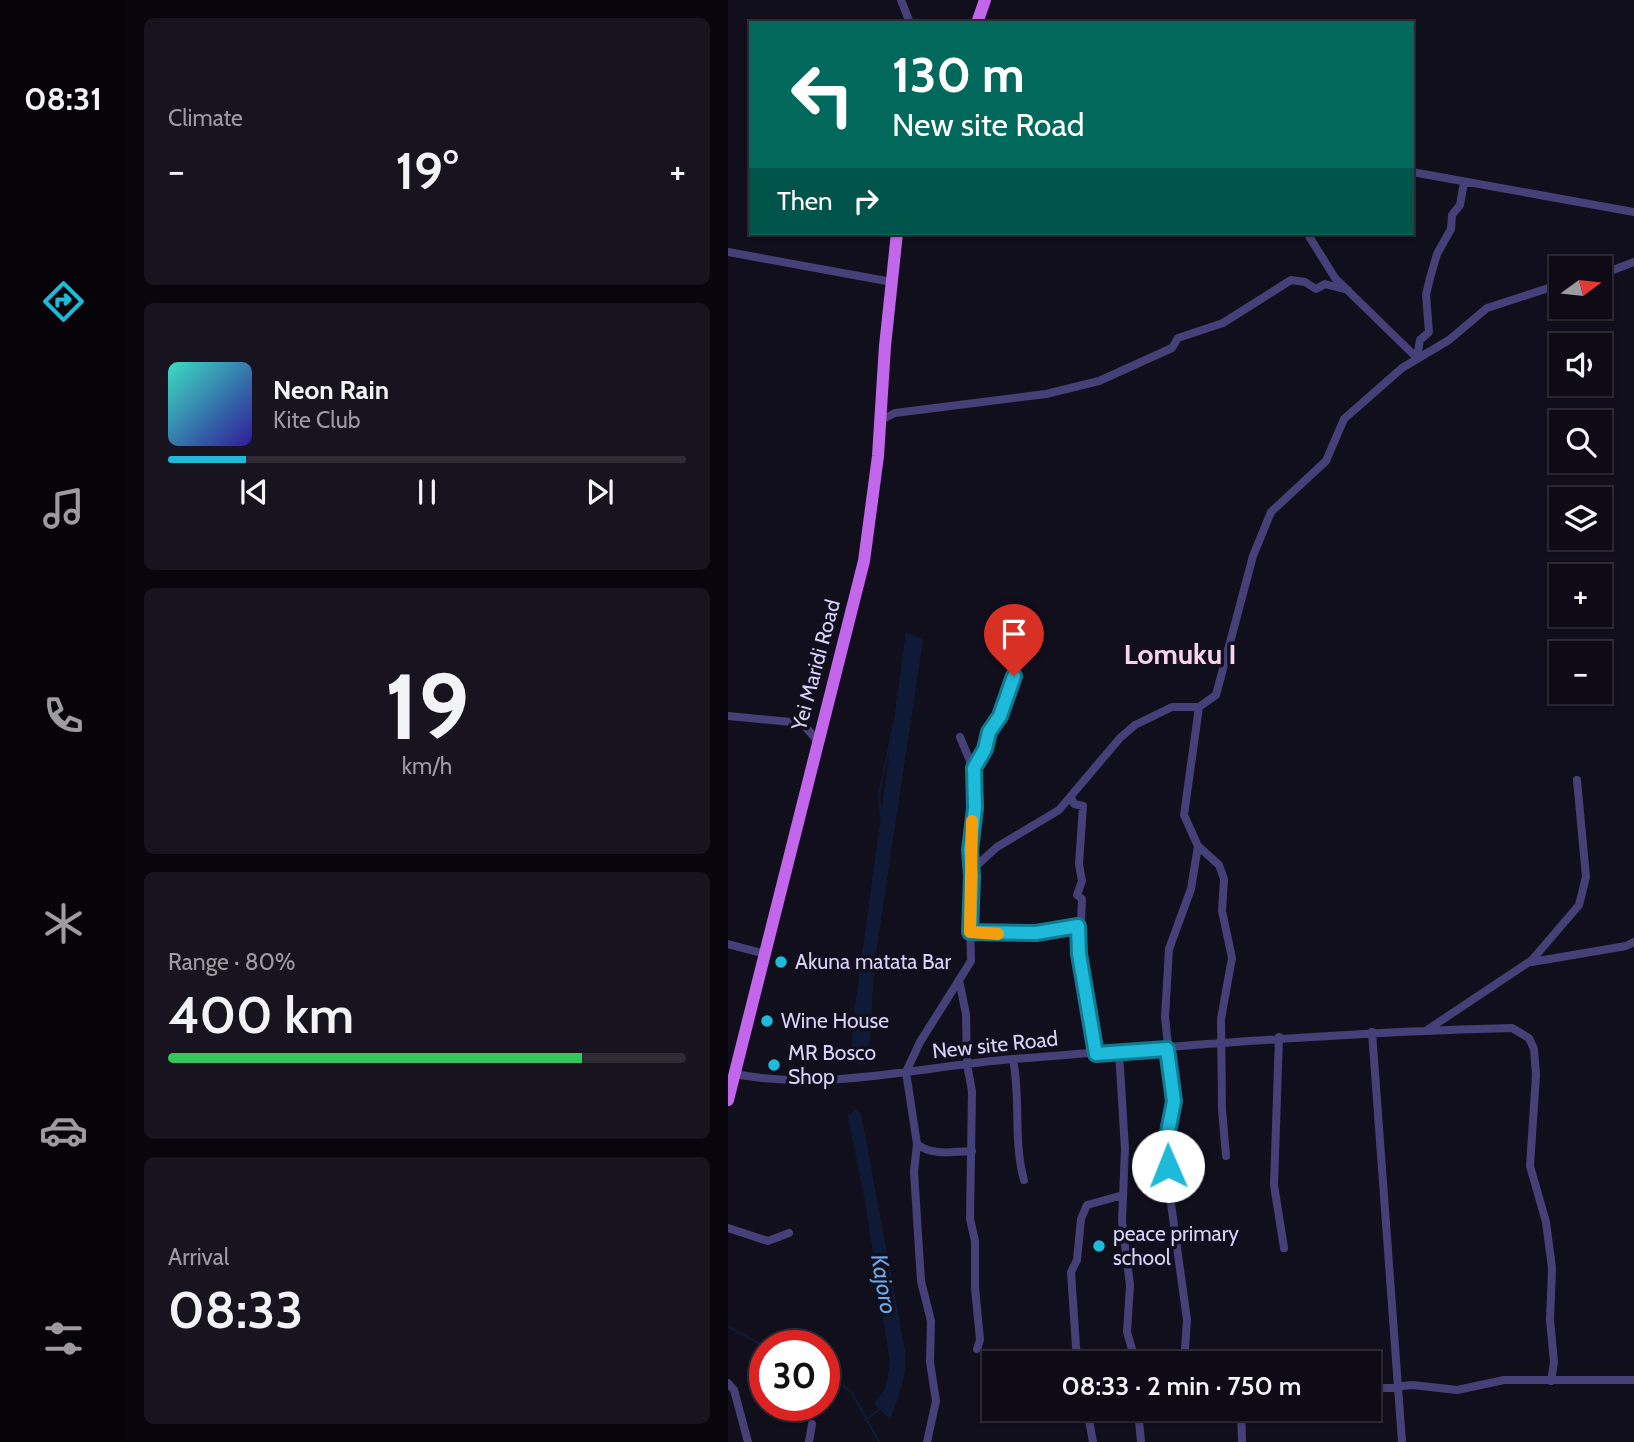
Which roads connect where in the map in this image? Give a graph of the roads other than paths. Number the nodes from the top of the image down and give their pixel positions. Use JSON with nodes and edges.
{"nodes":[{"id":1,"x":901,"y":0,"type":"edge"},
{"id":2,"x":985,"y":0,"type":"edge"},
{"id":3,"x":909,"y":21,"type":"edge"},
{"id":4,"x":978,"y":21,"type":"edge"},
{"id":5,"x":1414,"y":172,"type":"edge"},
{"id":6,"x":1464,"y":182,"type":"junction"},
{"id":7,"x":1634,"y":212,"type":"edge"},
{"id":8,"x":897,"y":235,"type":"edge"},
{"id":9,"x":1308,"y":235,"type":"edge"},
{"id":10,"x":728,"y":253,"type":"edge"},
{"id":11,"x":1634,"y":262,"type":"edge"},
{"id":12,"x":1612,"y":270,"type":"edge"},
{"id":13,"x":892,"y":282,"type":"junction"},
{"id":14,"x":1549,"y":288,"type":"edge"},
{"id":15,"x":1348,"y":290,"type":"junction"},
{"id":16,"x":1417,"y":358,"type":"junction"},
{"id":17,"x":881,"y":420,"type":"junction"},
{"id":18,"x":1014,"y":676,"type":"dead end"},
{"id":19,"x":1199,"y":708,"type":"junction"},
{"id":20,"x":728,"y":716,"type":"edge"},
{"id":21,"x":960,"y":737,"type":"dead end"},
{"id":22,"x":817,"y":740,"type":"junction"},
{"id":23,"x":974,"y":768,"type":"junction"},
{"id":24,"x":1577,"y":780,"type":"dead end"},
{"id":25,"x":1071,"y":797,"type":"junction"},
{"id":26,"x":1198,"y":846,"type":"junction"},
{"id":27,"x":972,"y":876,"type":"junction"},
{"id":28,"x":1078,"y":926,"type":"junction"},
{"id":29,"x":970,"y":932,"type":"junction"},
{"id":30,"x":1634,"y":942,"type":"edge"},
{"id":31,"x":728,"y":944,"type":"edge"},
{"id":32,"x":765,"y":954,"type":"junction"},
{"id":33,"x":1529,"y":962,"type":"junction"},
{"id":34,"x":959,"y":980,"type":"junction"},
{"id":35,"x":1427,"y":1030,"type":"junction"},
{"id":36,"x":1372,"y":1032,"type":"junction"},
{"id":37,"x":1279,"y":1037,"type":"junction"},
{"id":38,"x":1222,"y":1044,"type":"junction"},
{"id":39,"x":1167,"y":1049,"type":"junction"},
{"id":40,"x":1119,"y":1052,"type":"junction"},
{"id":41,"x":1096,"y":1054,"type":"junction"},
{"id":42,"x":1013,"y":1059,"type":"junction"},
{"id":43,"x":967,"y":1064,"type":"junction"},
{"id":44,"x":906,"y":1072,"type":"junction"},
{"id":45,"x":735,"y":1074,"type":"junction"},
{"id":46,"x":728,"y":1100,"type":"edge"},
{"id":47,"x":917,"y":1144,"type":"junction"},
{"id":48,"x":972,"y":1151,"type":"junction"},
{"id":49,"x":1226,"y":1156,"type":"dead end"},
{"id":50,"x":1024,"y":1180,"type":"dead end"},
{"id":51,"x":1123,"y":1195,"type":"junction"},
{"id":52,"x":728,"y":1228,"type":"edge"},
{"id":53,"x":789,"y":1233,"type":"dead end"},
{"id":54,"x":1284,"y":1248,"type":"dead end"},
{"id":55,"x":977,"y":1349,"type":"dead end"},
{"id":56,"x":1077,"y":1351,"type":"edge"},
{"id":57,"x":1133,"y":1351,"type":"edge"},
{"id":58,"x":1185,"y":1351,"type":"edge"},
{"id":59,"x":1634,"y":1380,"type":"edge"},
{"id":60,"x":1551,"y":1381,"type":"junction"},
{"id":61,"x":728,"y":1383,"type":"edge"},
{"id":62,"x":1396,"y":1388,"type":"junction"},
{"id":63,"x":1381,"y":1389,"type":"edge"},
{"id":64,"x":1089,"y":1421,"type":"edge"},
{"id":65,"x":1139,"y":1421,"type":"edge"},
{"id":66,"x":1241,"y":1421,"type":"edge"},
{"id":67,"x":813,"y":1424,"type":"dead end"},
{"id":68,"x":748,"y":1442,"type":"edge"},
{"id":69,"x":809,"y":1442,"type":"edge"},
{"id":70,"x":927,"y":1442,"type":"edge"},
{"id":71,"x":1093,"y":1442,"type":"edge"},
{"id":72,"x":1141,"y":1442,"type":"edge"},
{"id":73,"x":1242,"y":1442,"type":"edge"},
{"id":74,"x":1402,"y":1442,"type":"edge"}],
"edges":[{"from":1,"to":3,"type":"street"},
{"from":2,"to":4,"type":"main road"},
{"from":5,"to":6,"type":"street"},
{"from":6,"to":7,"type":"street"},
{"from":6,"to":16,"type":"street"},
{"from":8,"to":13,"type":"main road","name":"Yei Maridi Road"},
{"from":9,"to":15,"type":"street"},
{"from":10,"to":13,"type":"street"},
{"from":11,"to":12,"type":"street"},
{"from":13,"to":17,"type":"main road","name":"Yei Maridi Road"},
{"from":14,"to":16,"type":"street"},
{"from":15,"to":16,"type":"street"},
{"from":15,"to":17,"type":"street"},
{"from":16,"to":19,"type":"street"},
{"from":17,"to":22,"type":"main road","name":"Yei Maridi Road"},
{"from":18,"to":23,"type":"street"},
{"from":19,"to":25,"type":"street"},
{"from":19,"to":26,"type":"street"},
{"from":20,"to":22,"type":"street"},
{"from":21,"to":23,"type":"street"},
{"from":22,"to":32,"type":"main road","name":"Yei Maridi Road"},
{"from":23,"to":27,"type":"street"},
{"from":24,"to":33,"type":"street"},
{"from":25,"to":27,"type":"street"},
{"from":25,"to":28,"type":"street"},
{"from":26,"to":38,"type":"street"},
{"from":26,"to":39,"type":"street"},
{"from":27,"to":29,"type":"street"},
{"from":28,"to":29,"type":"street"},
{"from":28,"to":41,"type":"street"},
{"from":29,"to":34,"type":"street"},
{"from":30,"to":33,"type":"street"},
{"from":31,"to":32,"type":"street"},
{"from":32,"to":45,"type":"main road","name":"Yei Maridi Road"},
{"from":33,"to":35,"type":"street"},
{"from":34,"to":43,"type":"street"},
{"from":34,"to":44,"type":"street"},
{"from":35,"to":36,"type":"street","name":"New site Road"},
{"from":35,"to":60,"type":"street","name":"New site Road"},
{"from":36,"to":37,"type":"street","name":"New site Road"},
{"from":36,"to":62,"type":"street"},
{"from":37,"to":38,"type":"street","name":"New site Road"},
{"from":37,"to":54,"type":"street"},
{"from":38,"to":39,"type":"street","name":"New site Road"},
{"from":38,"to":49,"type":"street"},
{"from":39,"to":40,"type":"street","name":"New site Road"},
{"from":39,"to":58,"type":"street"},
{"from":40,"to":41,"type":"street","name":"New site Road"},
{"from":40,"to":51,"type":"street"},
{"from":41,"to":42,"type":"street","name":"New site Road"},
{"from":42,"to":43,"type":"street","name":"New site Road"},
{"from":42,"to":50,"type":"street"},
{"from":43,"to":44,"type":"street","name":"New site Road"},
{"from":43,"to":48,"type":"street"},
{"from":44,"to":45,"type":"street","name":"New site Road"},
{"from":44,"to":47,"type":"street"},
{"from":45,"to":46,"type":"main road","name":"Yei Maridi Road"},
{"from":47,"to":48,"type":"street"},
{"from":47,"to":70,"type":"street"},
{"from":48,"to":55,"type":"street"},
{"from":51,"to":56,"type":"street"},
{"from":51,"to":57,"type":"street"},
{"from":52,"to":53,"type":"street"},
{"from":59,"to":60,"type":"street"},
{"from":60,"to":62,"type":"street"},
{"from":61,"to":68,"type":"street"},
{"from":62,"to":63,"type":"street"},
{"from":62,"to":74,"type":"street"},
{"from":64,"to":71,"type":"street"},
{"from":65,"to":72,"type":"street"},
{"from":66,"to":73,"type":"street"},
{"from":67,"to":69,"type":"street"}]}
